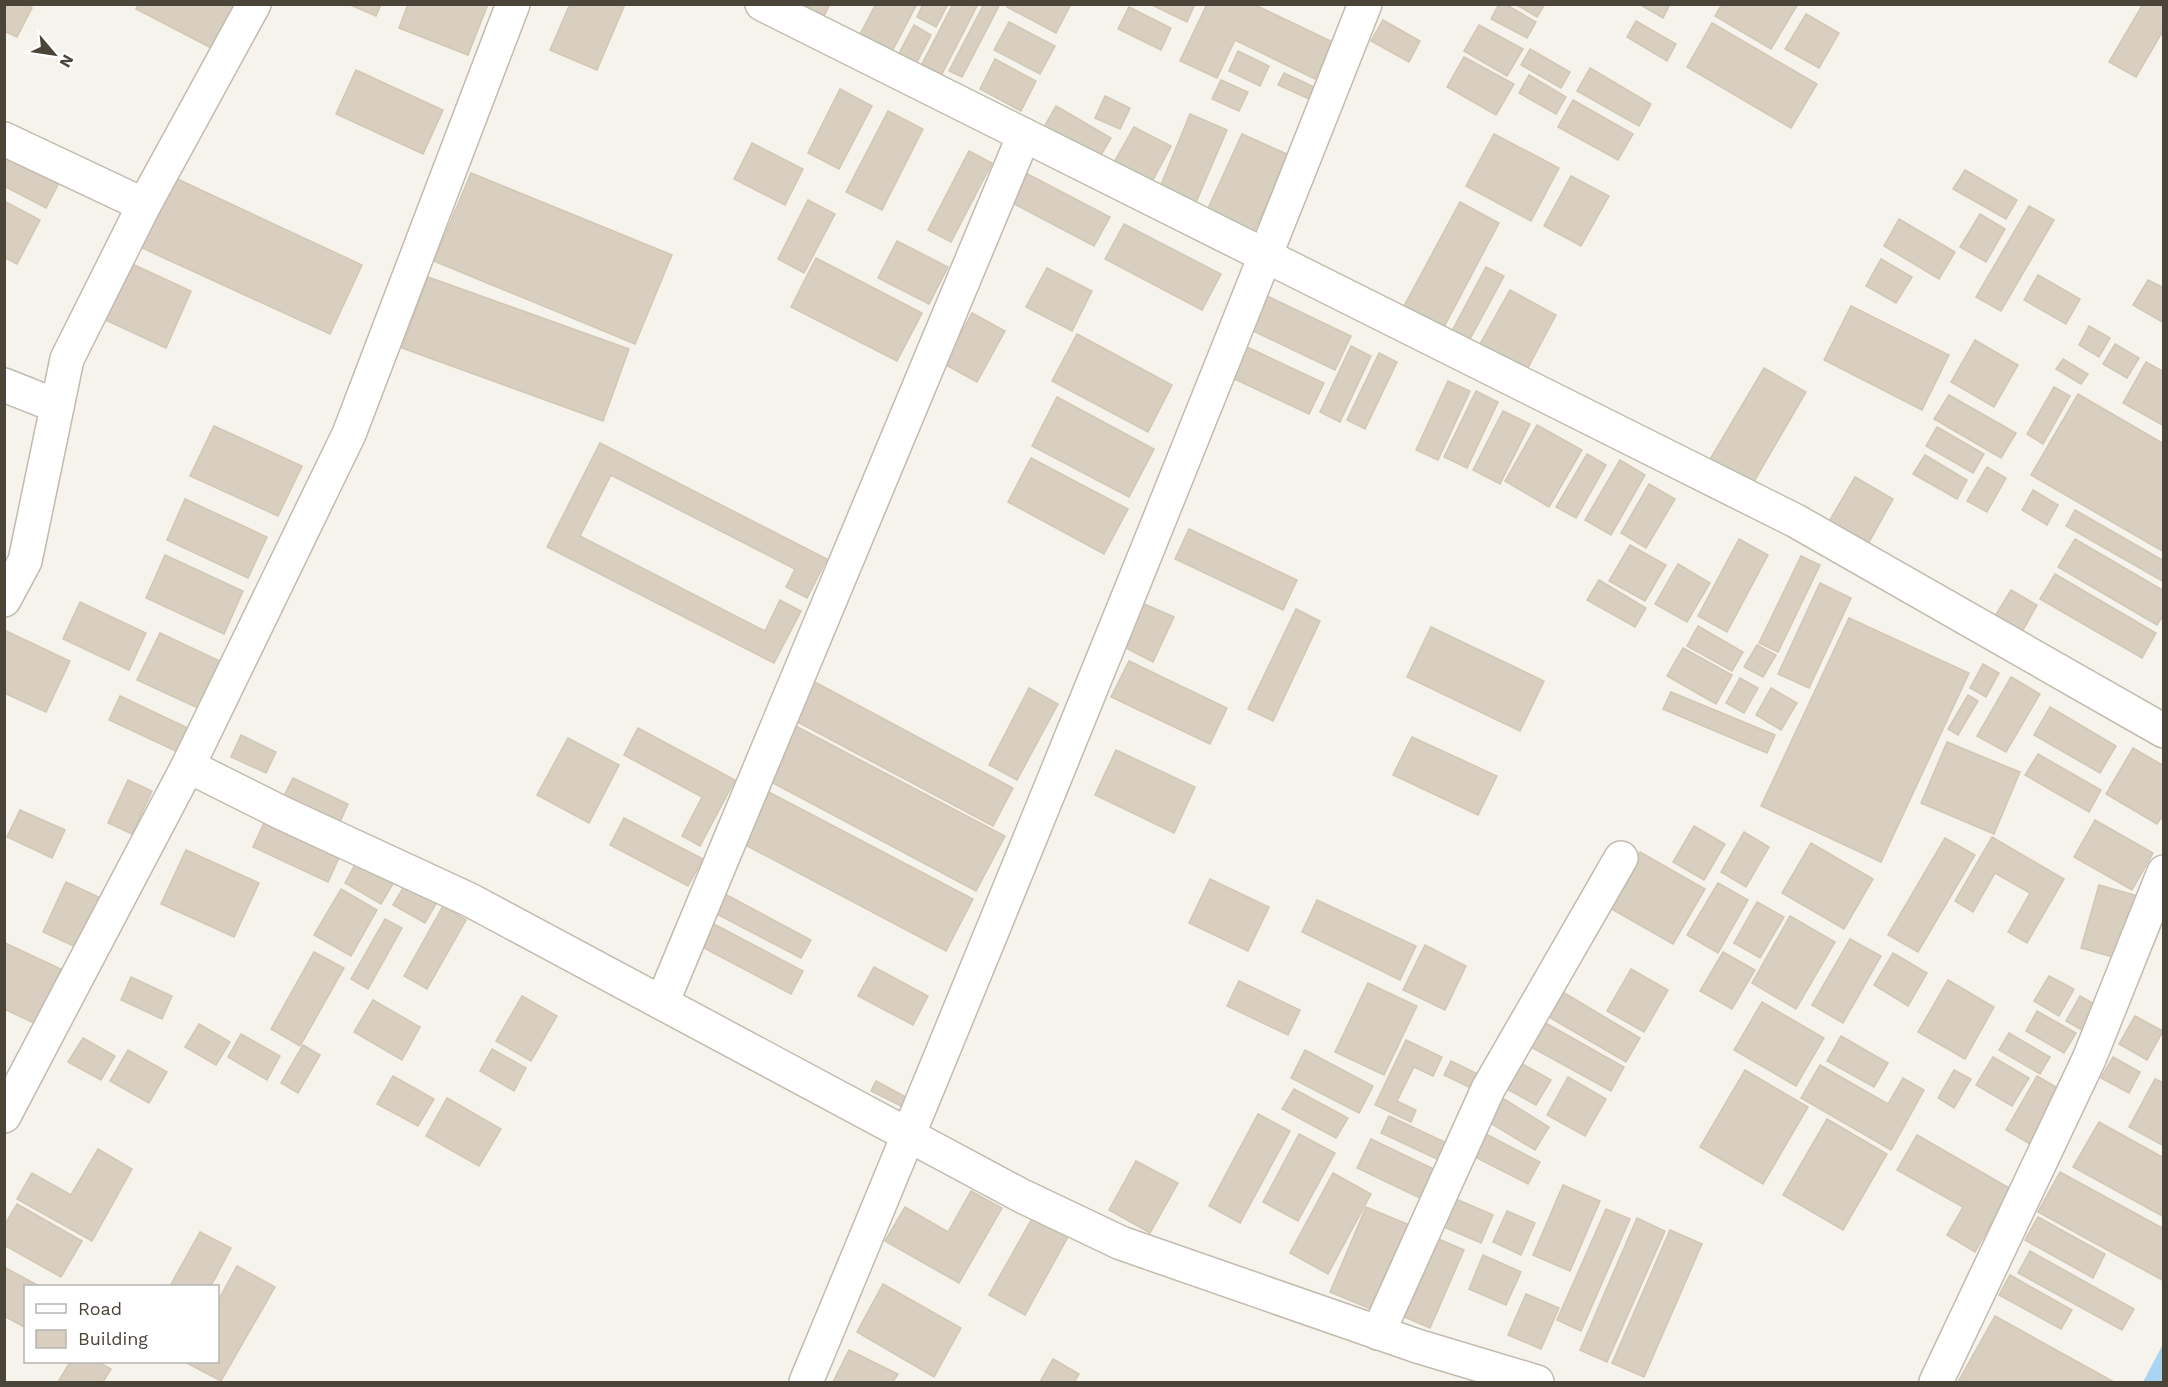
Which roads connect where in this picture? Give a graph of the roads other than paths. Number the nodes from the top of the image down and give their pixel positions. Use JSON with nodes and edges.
{"nodes":[{"id":1,"x":254,"y":4,"type":"edge"},
{"id":2,"x":513,"y":4,"type":"edge"},
{"id":3,"x":762,"y":4,"type":"edge"},
{"id":4,"x":1365,"y":4,"type":"edge"},
{"id":5,"x":1024,"y":135,"type":"junction"},
{"id":6,"x":4,"y":138,"type":"edge"},
{"id":7,"x":144,"y":205,"type":"junction"},
{"id":8,"x":1266,"y":255,"type":"junction"},
{"id":9,"x":4,"y":386,"type":"edge"},
{"id":10,"x":57,"y":406,"type":"junction"},
{"id":11,"x":4,"y":600,"type":"edge"},
{"id":12,"x":2163,"y":731,"type":"edge"},
{"id":13,"x":188,"y":766,"type":"junction"},
{"id":14,"x":1621,"y":858,"type":"dead end"},
{"id":15,"x":2163,"y":872,"type":"edge"},
{"id":16,"x":662,"y":1003,"type":"junction"},
{"id":17,"x":4,"y":1116,"type":"edge"},
{"id":18,"x":908,"y":1136,"type":"junction"},
{"id":19,"x":1378,"y":1333,"type":"junction"},
{"id":20,"x":806,"y":1383,"type":"edge"},
{"id":21,"x":1537,"y":1383,"type":"edge"},
{"id":22,"x":1936,"y":1383,"type":"edge"}],
"edges":[{"from":1,"to":7,"type":"street"},
{"from":2,"to":13,"type":"street"},
{"from":3,"to":5,"type":"street"},
{"from":4,"to":8,"type":"street"},
{"from":5,"to":8,"type":"street"},
{"from":5,"to":16,"type":"street"},
{"from":6,"to":7,"type":"street"},
{"from":7,"to":10,"type":"street"},
{"from":8,"to":12,"type":"street"},
{"from":8,"to":18,"type":"street"},
{"from":9,"to":10,"type":"street"},
{"from":10,"to":11,"type":"street"},
{"from":13,"to":16,"type":"street"},
{"from":13,"to":17,"type":"street"},
{"from":14,"to":19,"type":"street"},
{"from":15,"to":22,"type":"street"},
{"from":16,"to":18,"type":"street"},
{"from":18,"to":19,"type":"street"},
{"from":18,"to":20,"type":"street"},
{"from":19,"to":21,"type":"street"}]}
